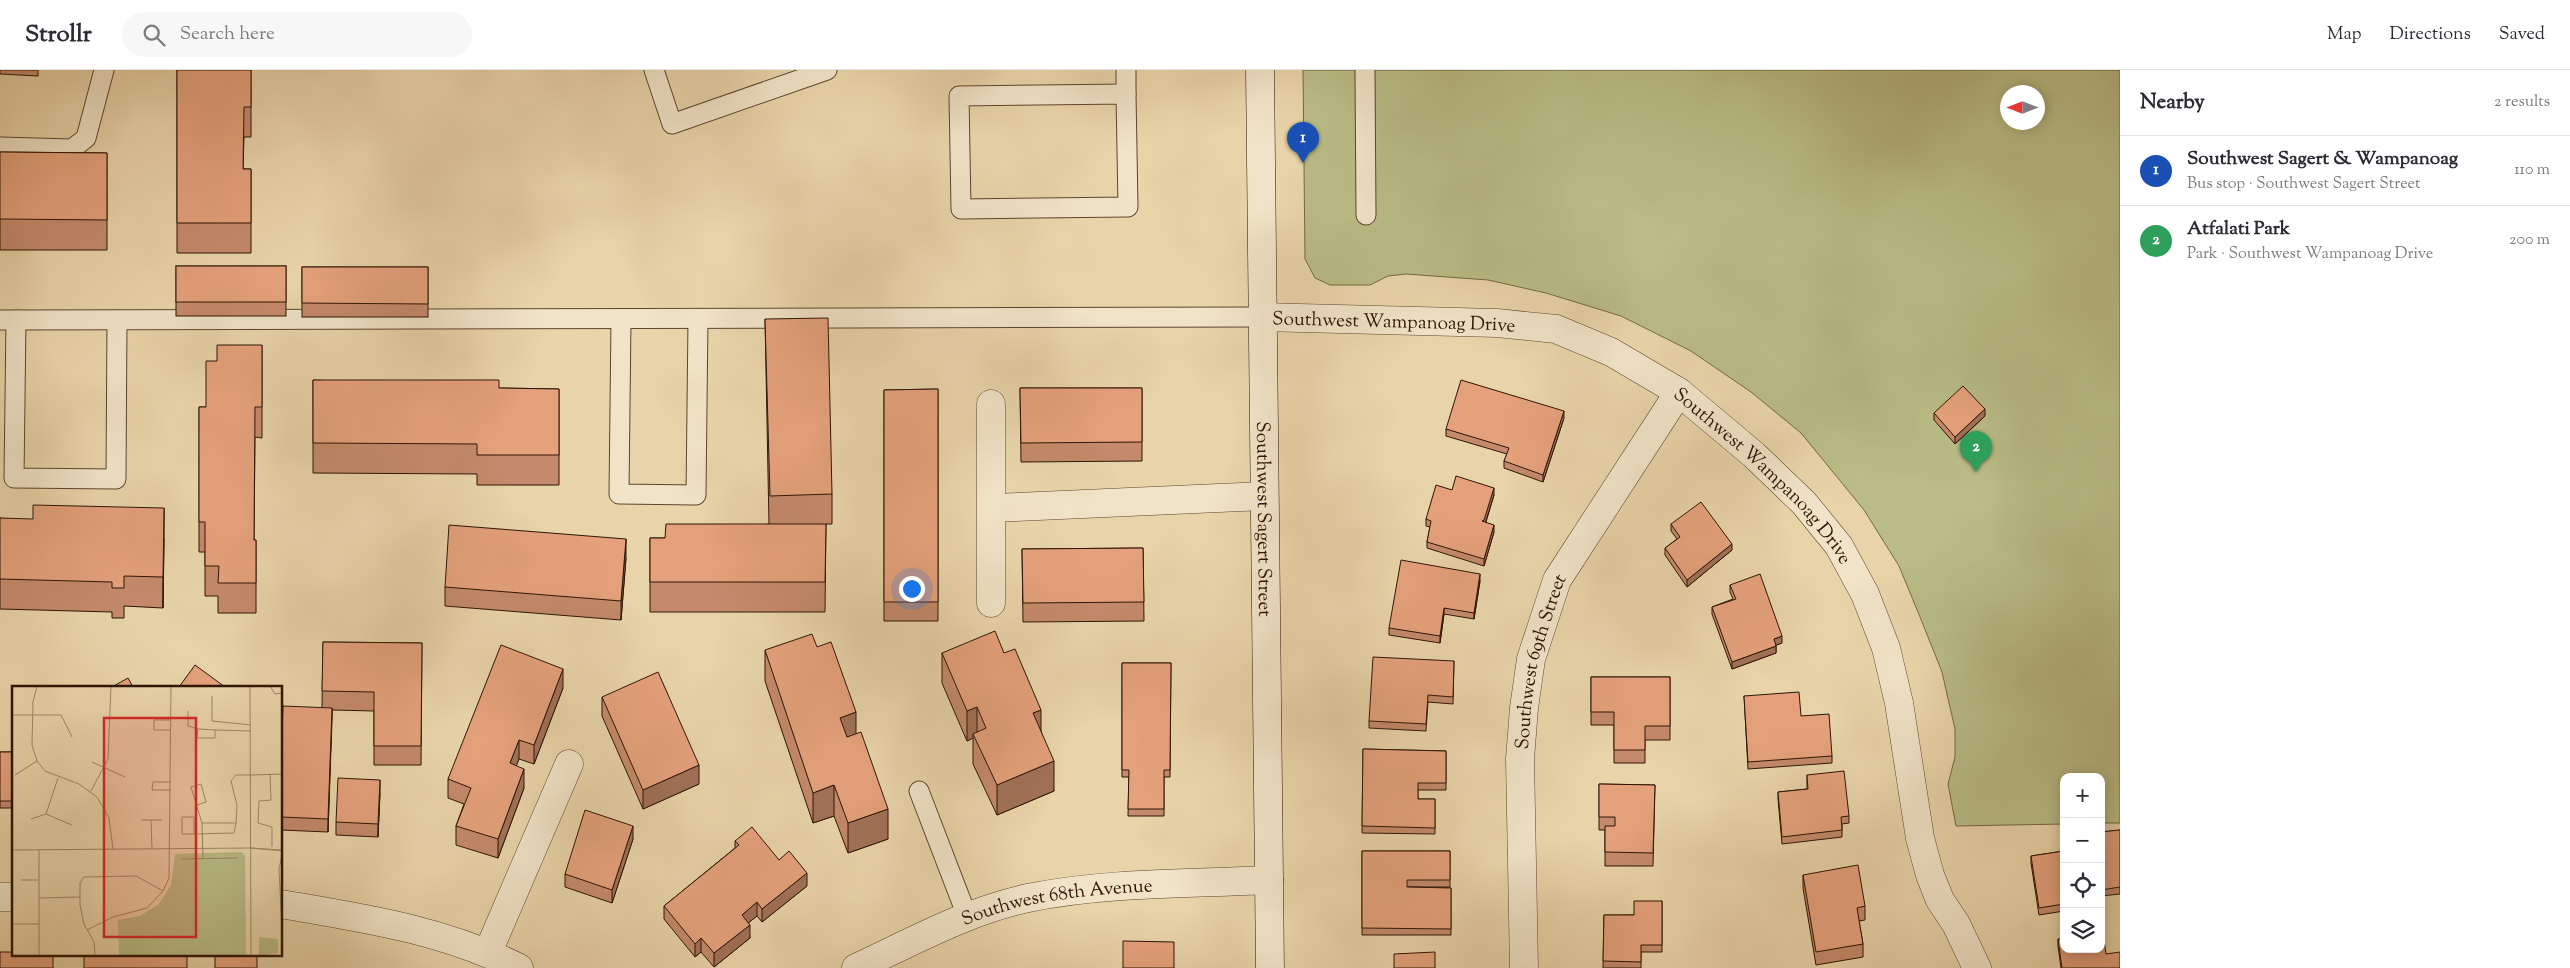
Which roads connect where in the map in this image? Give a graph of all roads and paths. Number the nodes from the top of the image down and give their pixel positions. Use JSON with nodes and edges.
{"nodes":[{"id":1,"x":104,"y":70,"type":"edge"},
{"id":2,"x":654,"y":70,"type":"edge"},
{"id":3,"x":827,"y":70,"type":"edge"},
{"id":4,"x":1126,"y":70,"type":"edge"},
{"id":5,"x":1260,"y":70,"type":"edge"},
{"id":6,"x":1365,"y":70,"type":"edge"},
{"id":7,"x":1126,"y":94,"type":"junction"},
{"id":8,"x":0,"y":147,"type":"edge"},
{"id":9,"x":1366,"y":215,"type":"dead end"},
{"id":10,"x":1262,"y":317,"type":"junction"},
{"id":11,"x":621,"y":319,"type":"junction"},
{"id":12,"x":698,"y":319,"type":"junction"},
{"id":13,"x":8,"y":320,"type":"edge"},
{"id":14,"x":117,"y":320,"type":"junction"},
{"id":15,"x":1679,"y":392,"type":"junction"},
{"id":16,"x":991,"y":404,"type":"dead end"},
{"id":17,"x":1264,"y":496,"type":"junction"},
{"id":18,"x":992,"y":508,"type":"junction"},
{"id":19,"x":991,"y":603,"type":"dead end"},
{"id":20,"x":569,"y":764,"type":"dead end"},
{"id":21,"x":919,"y":791,"type":"dead end"},
{"id":22,"x":1269,"y":880,"type":"junction"},
{"id":23,"x":282,"y":904,"type":"edge"},
{"id":24,"x":968,"y":916,"type":"junction"},
{"id":25,"x":484,"y":960,"type":"edge"},
{"id":26,"x":519,"y":968,"type":"edge"},
{"id":27,"x":856,"y":968,"type":"edge"},
{"id":28,"x":1270,"y":968,"type":"edge"},
{"id":29,"x":1524,"y":968,"type":"edge"},
{"id":30,"x":1977,"y":968,"type":"edge"}],
"edges":[{"from":1,"to":8,"type":"lane"},
{"from":2,"to":3,"type":"lane"},
{"from":4,"to":7,"type":"lane"},
{"from":5,"to":10,"type":"street","name":"Southwest Sagert Street"},
{"from":6,"to":9,"type":"lane"},
{"from":7,"to":7,"type":"lane"},
{"from":10,"to":12,"type":"lane"},
{"from":10,"to":15,"type":"street","name":"Southwest Wampanoag Drive"},
{"from":10,"to":17,"type":"street","name":"Southwest Sagert Street"},
{"from":11,"to":12,"type":"lane"},
{"from":11,"to":12,"type":"lane"},
{"from":11,"to":14,"type":"lane"},
{"from":13,"to":14,"type":"lane"},
{"from":13,"to":14,"type":"lane"},
{"from":15,"to":29,"type":"street","name":"Southwest 69th Street"},
{"from":15,"to":30,"type":"street","name":"Southwest Wampanoag Drive"},
{"from":16,"to":18,"type":"street"},
{"from":17,"to":18,"type":"street"},
{"from":17,"to":22,"type":"street","name":"Southwest Sagert Street"},
{"from":18,"to":19,"type":"street"},
{"from":20,"to":25,"type":"street"},
{"from":21,"to":24,"type":"lane"},
{"from":22,"to":24,"type":"street","name":"Southwest 68th Avenue"},
{"from":22,"to":28,"type":"street","name":"Southwest Sagert Street"},
{"from":23,"to":25,"type":"street"},
{"from":24,"to":27,"type":"street","name":"Southwest 68th Avenue"},
{"from":25,"to":26,"type":"street"}]}
